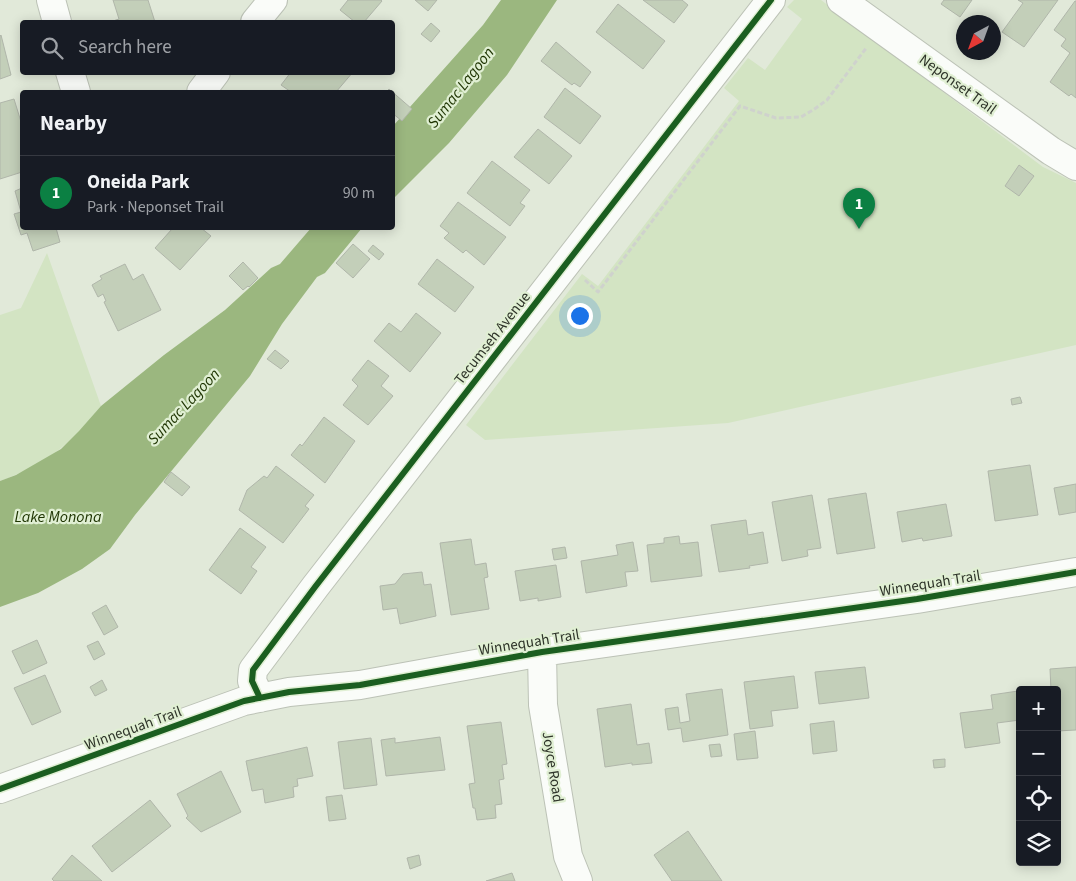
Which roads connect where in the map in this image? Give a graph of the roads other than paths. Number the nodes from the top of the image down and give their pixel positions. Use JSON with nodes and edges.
{"nodes":[{"id":1,"x":51,"y":0,"type":"edge"},
{"id":2,"x":273,"y":0,"type":"edge"},
{"id":3,"x":771,"y":0,"type":"edge"},
{"id":4,"x":841,"y":0,"type":"edge"},
{"id":5,"x":56,"y":20,"type":"edge"},
{"id":6,"x":257,"y":20,"type":"edge"},
{"id":7,"x":71,"y":75,"type":"edge"},
{"id":8,"x":214,"y":75,"type":"edge"},
{"id":9,"x":75,"y":90,"type":"edge"},
{"id":10,"x":202,"y":90,"type":"edge"},
{"id":11,"x":1076,"y":166,"type":"edge"},
{"id":12,"x":1076,"y":572,"type":"edge"},
{"id":13,"x":542,"y":652,"type":"junction"},
{"id":14,"x":260,"y":698,"type":"junction"},
{"id":15,"x":0,"y":789,"type":"edge"},
{"id":16,"x":578,"y":881,"type":"edge"}],
"edges":[{"from":1,"to":5,"type":"street"},
{"from":2,"to":6,"type":"street"},
{"from":3,"to":14,"type":"street","name":"Tecumseh Avenue"},
{"from":4,"to":11,"type":"street","name":"Neponset Trail"},
{"from":7,"to":9,"type":"street"},
{"from":8,"to":10,"type":"street"},
{"from":12,"to":13,"type":"street","name":"Winnequah Trail"},
{"from":13,"to":14,"type":"street","name":"Winnequah Trail"},
{"from":13,"to":16,"type":"street","name":"Joyce Road"},
{"from":14,"to":15,"type":"street","name":"Winnequah Trail"}]}
